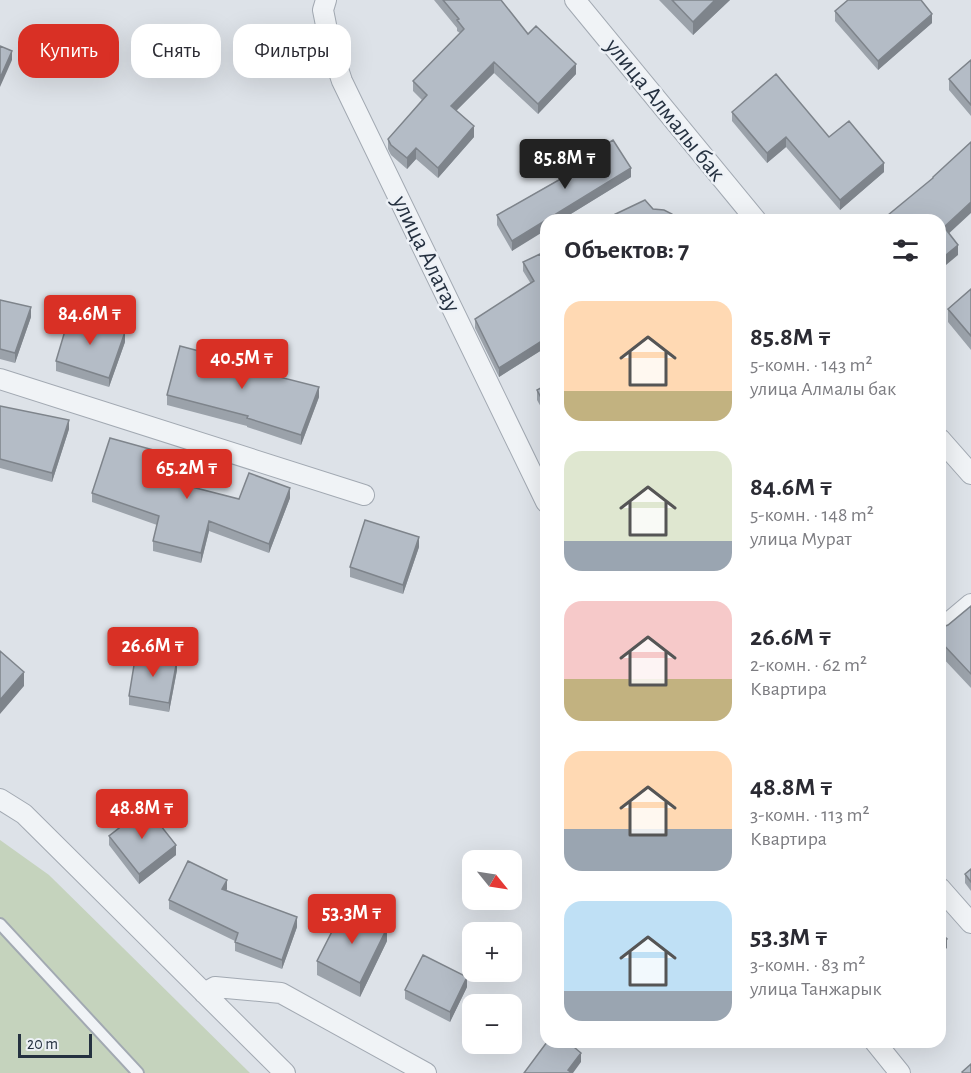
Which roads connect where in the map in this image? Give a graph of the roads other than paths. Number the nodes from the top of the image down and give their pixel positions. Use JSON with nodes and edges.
{"nodes":[{"id":1,"x":326,"y":0,"type":"edge"},
{"id":2,"x":575,"y":0,"type":"edge"},
{"id":3,"x":751,"y":214,"type":"edge"},
{"id":4,"x":0,"y":379,"type":"edge"},
{"id":5,"x":946,"y":446,"type":"edge"},
{"id":6,"x":971,"y":474,"type":"edge"},
{"id":7,"x":540,"y":490,"type":"edge"},
{"id":8,"x":364,"y":495,"type":"dead end"},
{"id":9,"x":971,"y":604,"type":"edge"},
{"id":10,"x":946,"y":625,"type":"edge"},
{"id":11,"x":0,"y":799,"type":"edge"},
{"id":12,"x":946,"y":895,"type":"edge"},
{"id":13,"x":971,"y":923,"type":"edge"},
{"id":14,"x":0,"y":924,"type":"edge"},
{"id":15,"x":204,"y":993,"type":"junction"},
{"id":16,"x":880,"y":1048,"type":"edge"},
{"id":17,"x":138,"y":1073,"type":"edge"},
{"id":18,"x":285,"y":1073,"type":"edge"},
{"id":19,"x":426,"y":1073,"type":"edge"},
{"id":20,"x":900,"y":1073,"type":"edge"}],
"edges":[{"from":1,"to":7,"type":"street","name":"улица Алатау"},
{"from":2,"to":3,"type":"street","name":"улица Алмалы бак"},
{"from":4,"to":8,"type":"street"},
{"from":5,"to":6,"type":"street"},
{"from":9,"to":10,"type":"street"},
{"from":11,"to":15,"type":"street"},
{"from":12,"to":13,"type":"street"},
{"from":14,"to":17,"type":"lane"},
{"from":15,"to":18,"type":"street"},
{"from":15,"to":19,"type":"street"},
{"from":16,"to":20,"type":"street"}]}
